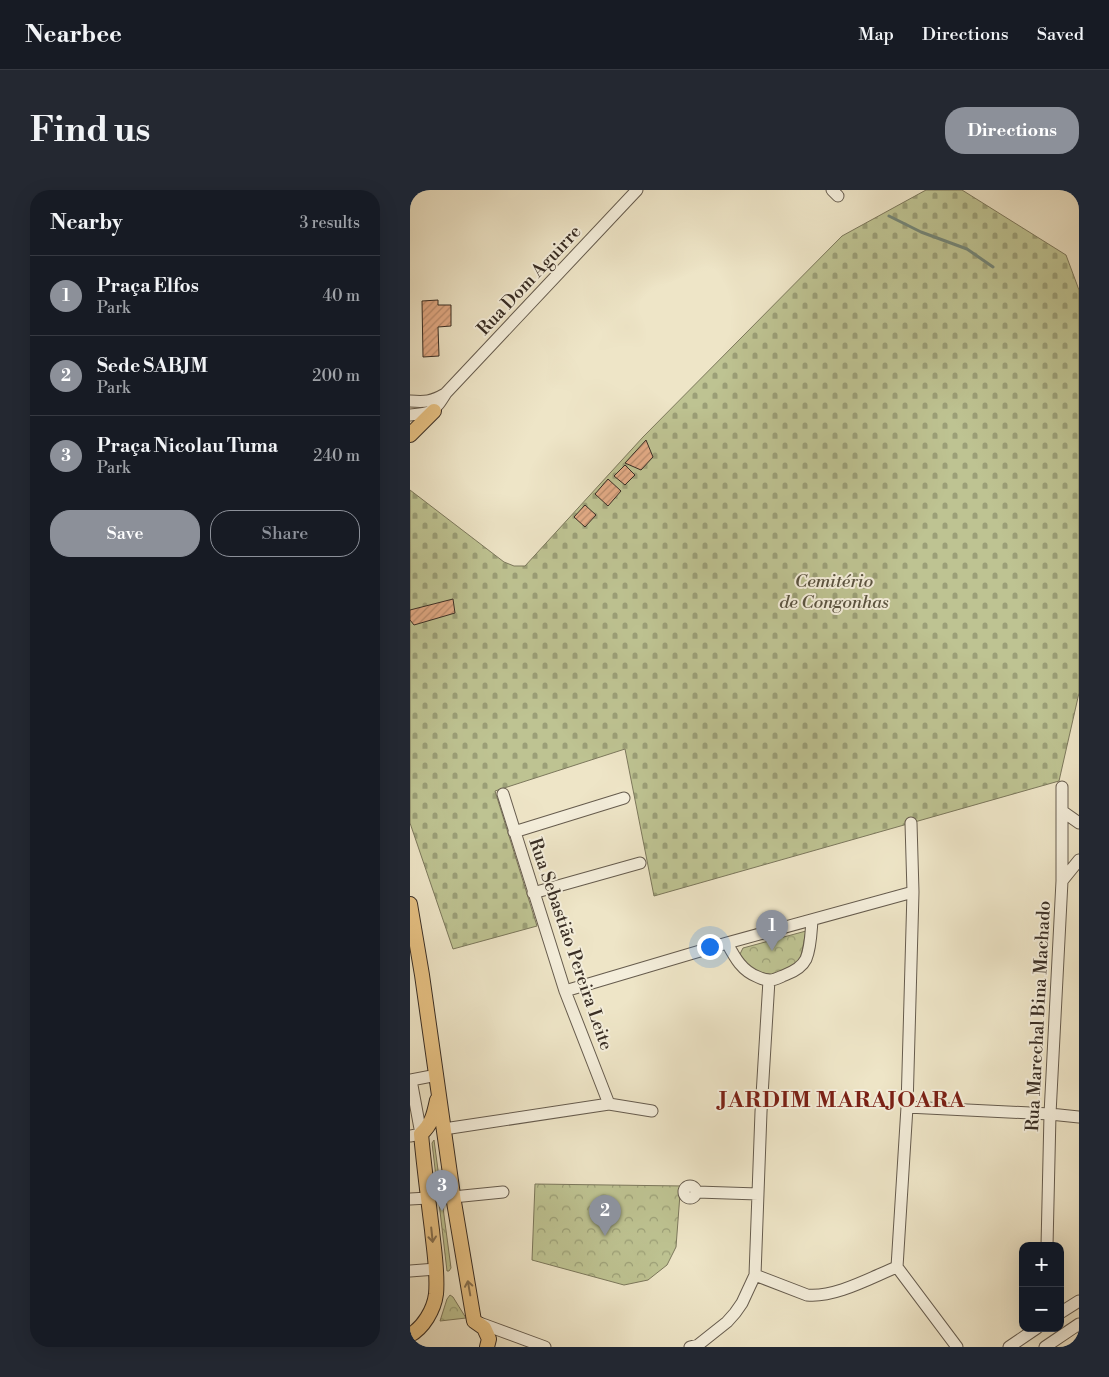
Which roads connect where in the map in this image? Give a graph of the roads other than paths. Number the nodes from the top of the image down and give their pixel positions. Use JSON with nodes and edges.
{"nodes":[{"id":1,"x":637,"y":190,"type":"edge"},
{"id":2,"x":446,"y":393,"type":"junction"},
{"id":3,"x":410,"y":401,"type":"edge"},
{"id":4,"x":434,"y":411,"type":"junction"},
{"id":5,"x":410,"y":415,"type":"edge"},
{"id":6,"x":410,"y":435,"type":"edge"},
{"id":7,"x":1062,"y":787,"type":"dead end"},
{"id":8,"x":503,"y":794,"type":"dead end"},
{"id":9,"x":624,"y":798,"type":"dead end"},
{"id":10,"x":1062,"y":811,"type":"junction"},
{"id":11,"x":912,"y":823,"type":"dead end"},
{"id":12,"x":1079,"y":823,"type":"edge"},
{"id":13,"x":514,"y":832,"type":"junction"},
{"id":14,"x":1079,"y":860,"type":"edge"},
{"id":15,"x":640,"y":863,"type":"dead end"},
{"id":16,"x":1062,"y":882,"type":"junction"},
{"id":17,"x":913,"y":892,"type":"junction"},
{"id":18,"x":533,"y":894,"type":"junction"},
{"id":19,"x":410,"y":904,"type":"edge"},
{"id":20,"x":812,"y":920,"type":"junction"},
{"id":21,"x":727,"y":943,"type":"junction"},
{"id":22,"x":769,"y":980,"type":"junction"},
{"id":23,"x":565,"y":991,"type":"junction"},
{"id":24,"x":437,"y":1075,"type":"junction"},
{"id":25,"x":439,"y":1093,"type":"junction"},
{"id":26,"x":609,"y":1104,"type":"junction"},
{"id":27,"x":907,"y":1107,"type":"junction"},
{"id":28,"x":652,"y":1111,"type":"dead end"},
{"id":29,"x":1050,"y":1114,"type":"junction"},
{"id":30,"x":1079,"y":1117,"type":"edge"},
{"id":31,"x":444,"y":1128,"type":"junction"},
{"id":32,"x":415,"y":1135,"type":"edge"},
{"id":33,"x":446,"y":1147,"type":"junction"},
{"id":34,"x":503,"y":1192,"type":"dead end"},
{"id":35,"x":697,"y":1192,"type":"dead end"},
{"id":36,"x":758,"y":1194,"type":"junction"},
{"id":37,"x":428,"y":1198,"type":"junction"},
{"id":38,"x":453,"y":1198,"type":"junction"},
{"id":39,"x":410,"y":1199,"type":"edge"},
{"id":40,"x":1047,"y":1242,"type":"edge"},
{"id":41,"x":897,"y":1267,"type":"junction"},
{"id":42,"x":436,"y":1269,"type":"junction"},
{"id":43,"x":410,"y":1271,"type":"edge"},
{"id":44,"x":754,"y":1275,"type":"junction"},
{"id":45,"x":1079,"y":1301,"type":"edge"},
{"id":46,"x":1064,"y":1310,"type":"edge"},
{"id":47,"x":474,"y":1321,"type":"junction"},
{"id":48,"x":1079,"y":1324,"type":"edge"},
{"id":49,"x":1031,"y":1332,"type":"edge"},
{"id":50,"x":410,"y":1335,"type":"edge"},
{"id":51,"x":487,"y":1347,"type":"edge"},
{"id":52,"x":545,"y":1347,"type":"edge"},
{"id":53,"x":690,"y":1347,"type":"edge"},
{"id":54,"x":956,"y":1347,"type":"edge"},
{"id":55,"x":1009,"y":1347,"type":"edge"},
{"id":56,"x":1046,"y":1347,"type":"edge"}],
"edges":[{"from":1,"to":2,"type":"street","name":"Rua Dom Aguirre"},
{"from":2,"to":3,"type":"street","name":"Rua Dom Aguirre"},
{"from":2,"to":4,"type":"street","name":"Rua Dom Aguirre"},
{"from":4,"to":5,"type":"street"},
{"from":4,"to":6,"type":"main road"},
{"from":7,"to":10,"type":"street","name":"Rua Marechal Bina Machado"},
{"from":8,"to":13,"type":"street","name":"Rua Sebastião Pereira Leite"},
{"from":9,"to":13,"type":"street"},
{"from":10,"to":12,"type":"street"},
{"from":10,"to":16,"type":"street","name":"Rua Marechal Bina Machado"},
{"from":11,"to":17,"type":"street"},
{"from":13,"to":18,"type":"street","name":"Rua Sebastião Pereira Leite"},
{"from":14,"to":16,"type":"street"},
{"from":15,"to":18,"type":"street"},
{"from":16,"to":29,"type":"street","name":"Rua Marechal Bina Machado"},
{"from":17,"to":20,"type":"street"},
{"from":17,"to":27,"type":"street"},
{"from":18,"to":23,"type":"street","name":"Rua Sebastião Pereira Leite"},
{"from":19,"to":24,"type":"main road"},
{"from":20,"to":21,"type":"street"},
{"from":20,"to":22,"type":"street"},
{"from":21,"to":22,"type":"street"},
{"from":21,"to":23,"type":"street"},
{"from":22,"to":36,"type":"street"},
{"from":23,"to":26,"type":"street","name":"Rua Sebastião Pereira Leite"},
{"from":24,"to":25,"type":"main road"},
{"from":24,"to":32,"type":"street"},
{"from":25,"to":31,"type":"main road"},
{"from":25,"to":32,"type":"main road"},
{"from":26,"to":28,"type":"street"},
{"from":26,"to":31,"type":"street"},
{"from":27,"to":29,"type":"street"},
{"from":27,"to":41,"type":"street"},
{"from":29,"to":30,"type":"street"},
{"from":29,"to":40,"type":"street","name":"Rua Marechal Bina Machado"},
{"from":31,"to":33,"type":"main road"},
{"from":32,"to":33,"type":"main road"},
{"from":32,"to":37,"type":"main road"},
{"from":33,"to":38,"type":"main road"},
{"from":34,"to":38,"type":"street"},
{"from":35,"to":36,"type":"street"},
{"from":36,"to":44,"type":"street"},
{"from":37,"to":39,"type":"street"},
{"from":37,"to":42,"type":"main road","one_way":true},
{"from":47,"to":38,"type":"main road","one_way":true},
{"from":41,"to":44,"type":"street"},
{"from":41,"to":54,"type":"street"},
{"from":42,"to":43,"type":"street"},
{"from":42,"to":50,"type":"main road"},
{"from":44,"to":53,"type":"street"},
{"from":45,"to":46,"type":"street"},
{"from":47,"to":51,"type":"main road"},
{"from":47,"to":52,"type":"street"},
{"from":48,"to":56,"type":"street"},
{"from":49,"to":55,"type":"street"}]}
